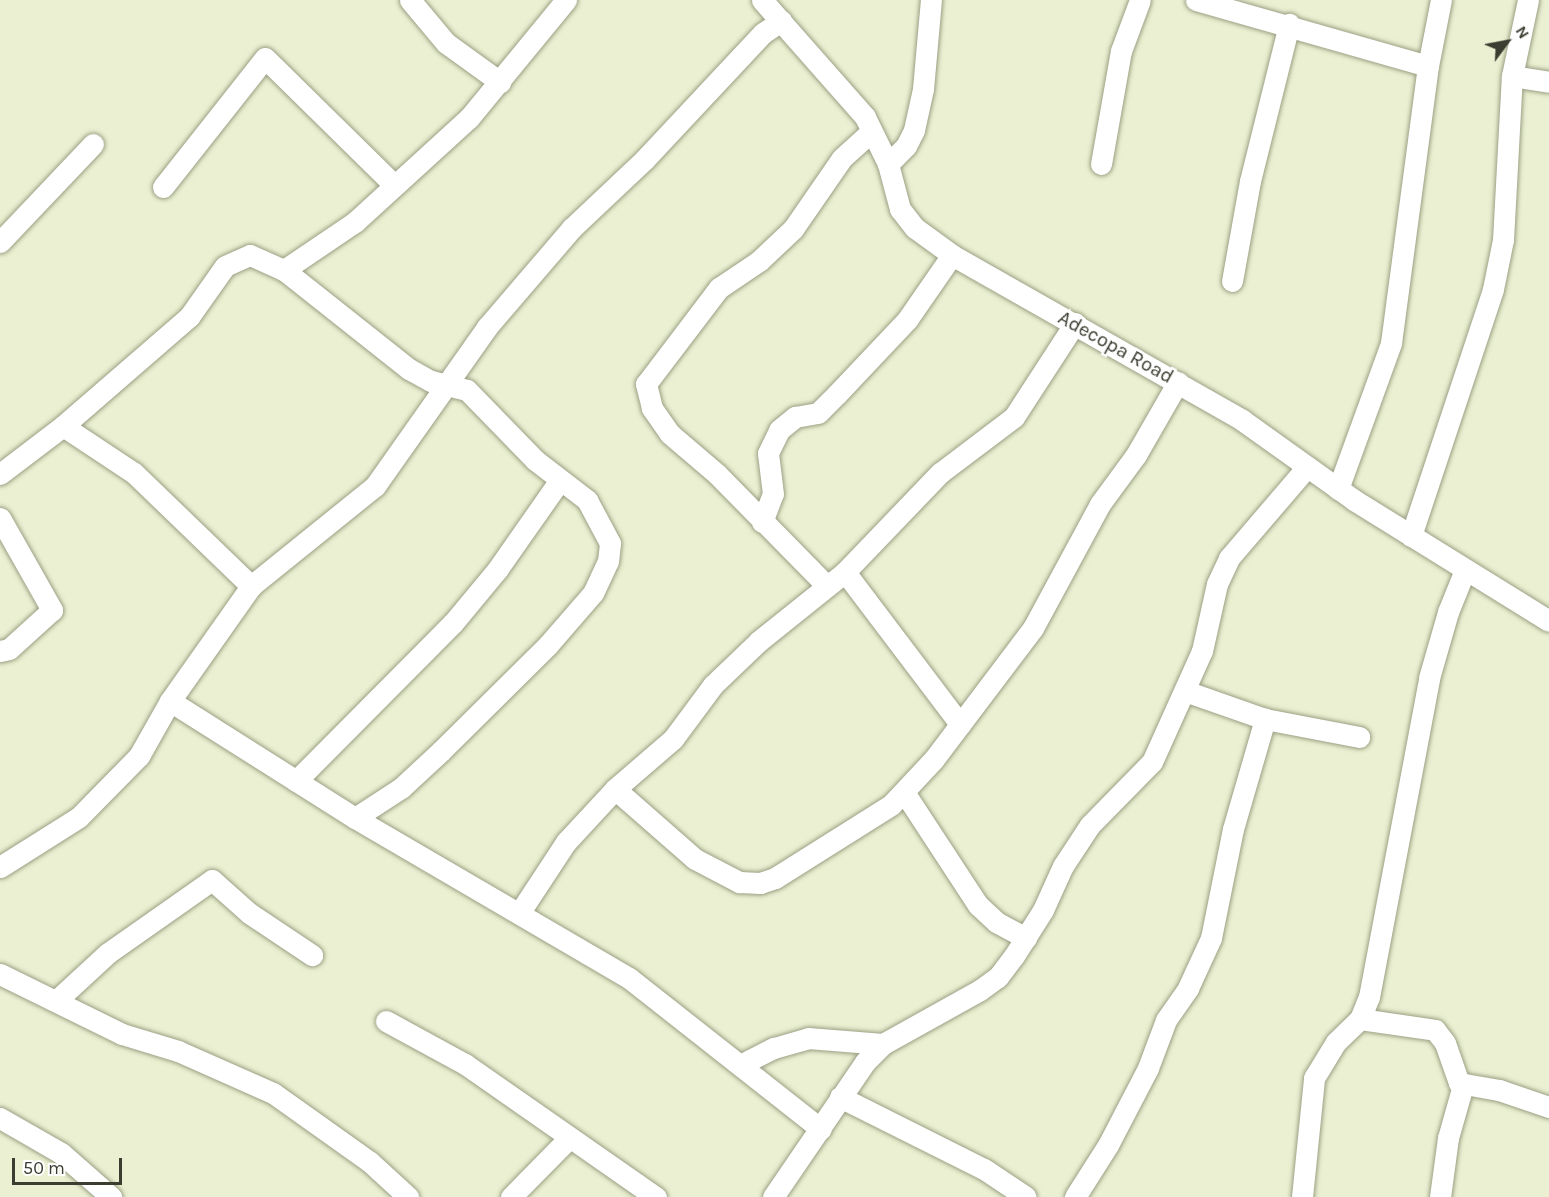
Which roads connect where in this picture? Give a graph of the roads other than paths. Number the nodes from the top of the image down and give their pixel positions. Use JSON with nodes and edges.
{"nodes":[{"id":1,"x":410,"y":0,"type":"edge"},
{"id":2,"x":566,"y":0,"type":"edge"},
{"id":3,"x":762,"y":0,"type":"edge"},
{"id":4,"x":931,"y":0,"type":"edge"},
{"id":5,"x":1140,"y":0,"type":"edge"},
{"id":6,"x":1196,"y":0,"type":"edge"},
{"id":7,"x":1441,"y":0,"type":"edge"},
{"id":8,"x":1528,"y":0,"type":"edge"},
{"id":9,"x":781,"y":21,"type":"junction"},
{"id":10,"x":1289,"y":24,"type":"junction"},
{"id":11,"x":1428,"y":66,"type":"junction"},
{"id":12,"x":1512,"y":76,"type":"junction"},
{"id":13,"x":500,"y":81,"type":"junction"},
{"id":14,"x":1549,"y":82,"type":"edge"},
{"id":15,"x":871,"y":132,"type":"junction"},
{"id":16,"x":93,"y":144,"type":"dead end"},
{"id":17,"x":888,"y":164,"type":"junction"},
{"id":18,"x":1101,"y":164,"type":"dead end"},
{"id":19,"x":393,"y":184,"type":"junction"},
{"id":20,"x":163,"y":187,"type":"dead end"},
{"id":21,"x":0,"y":242,"type":"edge"},
{"id":22,"x":952,"y":255,"type":"junction"},
{"id":23,"x":284,"y":270,"type":"junction"},
{"id":24,"x":1232,"y":281,"type":"dead end"},
{"id":25,"x":1075,"y":323,"type":"junction"},
{"id":26,"x":1178,"y":382,"type":"junction"},
{"id":27,"x":447,"y":386,"type":"junction"},
{"id":28,"x":63,"y":426,"type":"junction"},
{"id":29,"x":1307,"y":467,"type":"junction"},
{"id":30,"x":0,"y":474,"type":"edge"},
{"id":31,"x":560,"y":480,"type":"junction"},
{"id":32,"x":1338,"y":489,"type":"junction"},
{"id":33,"x":0,"y":518,"type":"edge"},
{"id":34,"x":762,"y":522,"type":"junction"},
{"id":35,"x":1411,"y":536,"type":"junction"},
{"id":36,"x":1466,"y":570,"type":"junction"},
{"id":37,"x":845,"y":572,"type":"junction"},
{"id":38,"x":825,"y":584,"type":"junction"},
{"id":39,"x":251,"y":586,"type":"junction"},
{"id":40,"x":1549,"y":621,"type":"edge"},
{"id":41,"x":0,"y":651,"type":"edge"},
{"id":42,"x":1185,"y":692,"type":"junction"},
{"id":43,"x":170,"y":701,"type":"junction"},
{"id":44,"x":1265,"y":719,"type":"junction"},
{"id":45,"x":960,"y":724,"type":"junction"},
{"id":46,"x":1359,"y":737,"type":"dead end"},
{"id":47,"x":296,"y":781,"type":"junction"},
{"id":48,"x":615,"y":789,"type":"junction"},
{"id":49,"x":904,"y":792,"type":"junction"},
{"id":50,"x":355,"y":818,"type":"junction"},
{"id":51,"x":0,"y":867,"type":"edge"},
{"id":52,"x":520,"y":912,"type":"junction"},
{"id":53,"x":1026,"y":938,"type":"junction"},
{"id":54,"x":312,"y":955,"type":"dead end"},
{"id":55,"x":0,"y":974,"type":"edge"},
{"id":56,"x":57,"y":1000,"type":"junction"},
{"id":57,"x":1360,"y":1019,"type":"junction"},
{"id":58,"x":386,"y":1021,"type":"dead end"},
{"id":59,"x":883,"y":1044,"type":"junction"},
{"id":60,"x":742,"y":1064,"type":"junction"},
{"id":61,"x":1463,"y":1085,"type":"junction"},
{"id":62,"x":840,"y":1096,"type":"junction"},
{"id":63,"x":1549,"y":1107,"type":"edge"},
{"id":64,"x":0,"y":1118,"type":"edge"},
{"id":65,"x":821,"y":1129,"type":"junction"},
{"id":66,"x":569,"y":1138,"type":"junction"},
{"id":67,"x":111,"y":1197,"type":"edge"},
{"id":68,"x":408,"y":1197,"type":"edge"},
{"id":69,"x":511,"y":1197,"type":"edge"},
{"id":70,"x":656,"y":1197,"type":"edge"},
{"id":71,"x":773,"y":1197,"type":"edge"},
{"id":72,"x":1026,"y":1197,"type":"edge"},
{"id":73,"x":1075,"y":1197,"type":"edge"},
{"id":74,"x":1302,"y":1197,"type":"edge"},
{"id":75,"x":1440,"y":1197,"type":"edge"}],
"edges":[{"from":1,"to":13,"type":"street"},
{"from":2,"to":13,"type":"street"},
{"from":3,"to":9,"type":"street","name":"Adecopa Road"},
{"from":4,"to":17,"type":"street"},
{"from":5,"to":18,"type":"street"},
{"from":6,"to":10,"type":"street"},
{"from":7,"to":11,"type":"street"},
{"from":8,"to":12,"type":"street"},
{"from":9,"to":15,"type":"street","name":"Adecopa Road"},
{"from":9,"to":27,"type":"street"},
{"from":10,"to":11,"type":"street"},
{"from":10,"to":24,"type":"street"},
{"from":11,"to":32,"type":"street"},
{"from":12,"to":14,"type":"street"},
{"from":12,"to":35,"type":"street"},
{"from":13,"to":19,"type":"street"},
{"from":15,"to":17,"type":"street","name":"Adecopa Road"},
{"from":15,"to":34,"type":"street"},
{"from":16,"to":21,"type":"street"},
{"from":17,"to":22,"type":"street","name":"Adecopa Road"},
{"from":19,"to":20,"type":"street"},
{"from":19,"to":23,"type":"street"},
{"from":22,"to":25,"type":"street","name":"Adecopa Road"},
{"from":22,"to":34,"type":"street"},
{"from":23,"to":27,"type":"street"},
{"from":23,"to":28,"type":"street"},
{"from":25,"to":26,"type":"street","name":"Adecopa Road"},
{"from":25,"to":37,"type":"street"},
{"from":26,"to":29,"type":"street","name":"Adecopa Road"},
{"from":26,"to":45,"type":"street"},
{"from":27,"to":31,"type":"street"},
{"from":27,"to":39,"type":"street"},
{"from":28,"to":30,"type":"street"},
{"from":28,"to":39,"type":"street"},
{"from":29,"to":32,"type":"street","name":"Adecopa Road"},
{"from":29,"to":42,"type":"street"},
{"from":31,"to":47,"type":"street"},
{"from":31,"to":50,"type":"street"},
{"from":32,"to":35,"type":"street","name":"Adecopa Road"},
{"from":33,"to":41,"type":"street"},
{"from":34,"to":38,"type":"street"},
{"from":35,"to":36,"type":"street","name":"Adecopa Road"},
{"from":36,"to":40,"type":"street","name":"Adecopa Road"},
{"from":36,"to":57,"type":"street"},
{"from":37,"to":38,"type":"street"},
{"from":37,"to":45,"type":"street"},
{"from":38,"to":48,"type":"street"},
{"from":39,"to":43,"type":"street"},
{"from":42,"to":44,"type":"street"},
{"from":42,"to":53,"type":"street"},
{"from":43,"to":47,"type":"street"},
{"from":43,"to":51,"type":"street"},
{"from":44,"to":46,"type":"street"},
{"from":44,"to":73,"type":"street"},
{"from":45,"to":49,"type":"street"},
{"from":47,"to":50,"type":"street"},
{"from":48,"to":49,"type":"street"},
{"from":48,"to":52,"type":"street"},
{"from":49,"to":53,"type":"street"},
{"from":50,"to":52,"type":"street"},
{"from":52,"to":60,"type":"street"},
{"from":53,"to":59,"type":"street"},
{"from":54,"to":56,"type":"street"},
{"from":55,"to":56,"type":"street"},
{"from":56,"to":68,"type":"street"},
{"from":57,"to":61,"type":"street"},
{"from":57,"to":74,"type":"street"},
{"from":58,"to":66,"type":"street"},
{"from":59,"to":60,"type":"street"},
{"from":59,"to":62,"type":"street"},
{"from":60,"to":65,"type":"street"},
{"from":61,"to":63,"type":"street"},
{"from":61,"to":75,"type":"street"},
{"from":62,"to":65,"type":"street"},
{"from":62,"to":72,"type":"street"},
{"from":64,"to":67,"type":"street"},
{"from":65,"to":71,"type":"street"},
{"from":66,"to":69,"type":"street"},
{"from":66,"to":70,"type":"street"}]}
